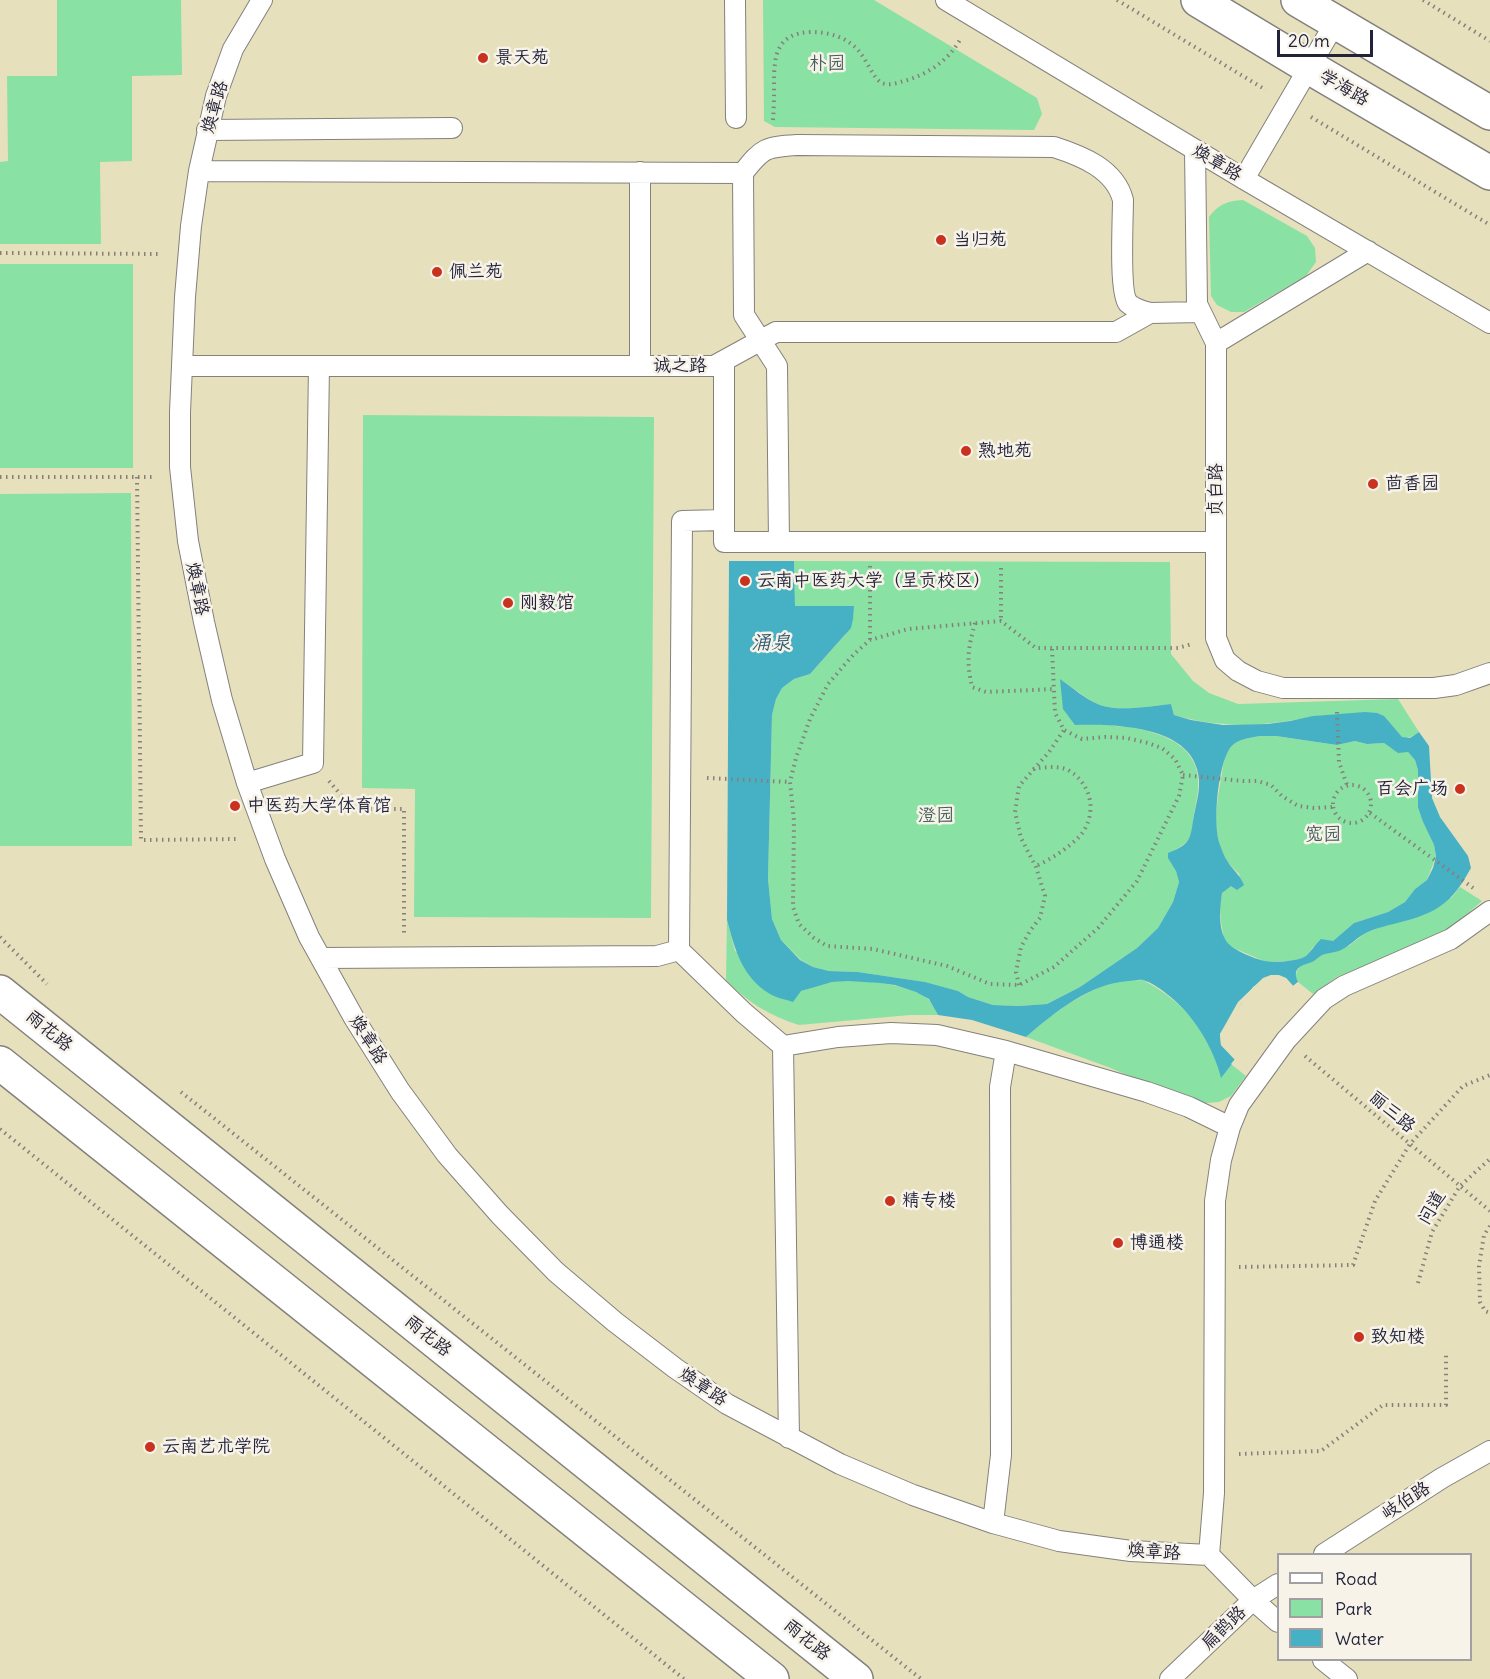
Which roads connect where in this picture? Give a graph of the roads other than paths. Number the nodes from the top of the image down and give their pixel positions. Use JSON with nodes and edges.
{"nodes":[{"id":1,"x":262,"y":0,"type":"edge"},
{"id":2,"x":735,"y":0,"type":"edge"},
{"id":3,"x":946,"y":0,"type":"edge"},
{"id":4,"x":1198,"y":0,"type":"edge"},
{"id":5,"x":1298,"y":0,"type":"edge"},
{"id":6,"x":1335,"y":23,"type":"junction"},
{"id":7,"x":1309,"y":67,"type":"junction"},
{"id":8,"x":1490,"y":113,"type":"edge"},
{"id":9,"x":736,"y":118,"type":"dead end"},
{"id":10,"x":452,"y":128,"type":"dead end"},
{"id":11,"x":207,"y":130,"type":"junction"},
{"id":12,"x":1195,"y":150,"type":"junction"},
{"id":13,"x":199,"y":171,"type":"junction"},
{"id":14,"x":640,"y":172,"type":"junction"},
{"id":15,"x":743,"y":173,"type":"junction"},
{"id":16,"x":1490,"y":173,"type":"edge"},
{"id":17,"x":1244,"y":179,"type":"junction"},
{"id":18,"x":1368,"y":252,"type":"junction"},
{"id":19,"x":1200,"y":312,"type":"junction"},
{"id":20,"x":1150,"y":314,"type":"junction"},
{"id":21,"x":1490,"y":323,"type":"edge"},
{"id":22,"x":760,"y":341,"type":"junction"},
{"id":23,"x":1216,"y":343,"type":"junction"},
{"id":24,"x":724,"y":361,"type":"junction"},
{"id":25,"x":182,"y":366,"type":"junction"},
{"id":26,"x":319,"y":366,"type":"junction"},
{"id":27,"x":640,"y":366,"type":"junction"},
{"id":28,"x":724,"y":520,"type":"junction"},
{"id":29,"x":779,"y":542,"type":"junction"},
{"id":30,"x":1216,"y":542,"type":"junction"},
{"id":31,"x":1490,"y":673,"type":"edge"},
{"id":32,"x":247,"y":783,"type":"junction"},
{"id":33,"x":1490,"y":912,"type":"edge"},
{"id":34,"x":679,"y":950,"type":"junction"},
{"id":35,"x":321,"y":958,"type":"junction"},
{"id":36,"x":0,"y":992,"type":"edge"},
{"id":37,"x":783,"y":1046,"type":"junction"},
{"id":38,"x":1006,"y":1051,"type":"junction"},
{"id":39,"x":0,"y":1063,"type":"edge"},
{"id":40,"x":1230,"y":1127,"type":"junction"},
{"id":41,"x":789,"y":1438,"type":"junction"},
{"id":42,"x":1490,"y":1451,"type":"edge"},
{"id":43,"x":993,"y":1523,"type":"junction"},
{"id":44,"x":1326,"y":1553,"type":"edge"},
{"id":45,"x":1209,"y":1555,"type":"junction"},
{"id":46,"x":1277,"y":1585,"type":"edge"},
{"id":47,"x":1253,"y":1600,"type":"junction"},
{"id":48,"x":1277,"y":1621,"type":"edge"},
{"id":49,"x":1325,"y":1661,"type":"edge"},
{"id":50,"x":772,"y":1679,"type":"edge"},
{"id":51,"x":856,"y":1679,"type":"edge"},
{"id":52,"x":1170,"y":1679,"type":"edge"},
{"id":53,"x":1347,"y":1679,"type":"edge"}],
"edges":[{"from":1,"to":11,"type":"lane","name":"焕章路"},
{"from":2,"to":9,"type":"lane"},
{"from":3,"to":12,"type":"lane","name":"焕章路"},
{"from":4,"to":7,"type":"street","name":"学海路"},
{"from":5,"to":6,"type":"street"},
{"from":6,"to":7,"type":"lane"},
{"from":6,"to":8,"type":"street"},
{"from":7,"to":16,"type":"street","name":"学海路"},
{"from":7,"to":17,"type":"lane"},
{"from":10,"to":11,"type":"lane"},
{"from":11,"to":13,"type":"lane","name":"焕章路"},
{"from":12,"to":17,"type":"lane","name":"焕章路"},
{"from":12,"to":19,"type":"lane","name":"贞白路"},
{"from":13,"to":14,"type":"lane"},
{"from":13,"to":25,"type":"lane","name":"焕章路"},
{"from":14,"to":15,"type":"lane"},
{"from":14,"to":27,"type":"lane"},
{"from":15,"to":20,"type":"lane"},
{"from":15,"to":22,"type":"lane"},
{"from":17,"to":18,"type":"lane","name":"焕章路"},
{"from":18,"to":21,"type":"lane","name":"焕章路"},
{"from":18,"to":23,"type":"lane"},
{"from":19,"to":20,"type":"lane","name":"诚之路"},
{"from":19,"to":23,"type":"lane","name":"贞白路"},
{"from":20,"to":22,"type":"lane","name":"诚之路"},
{"from":22,"to":24,"type":"lane","name":"诚之路"},
{"from":22,"to":29,"type":"lane"},
{"from":23,"to":30,"type":"lane","name":"贞白路"},
{"from":24,"to":27,"type":"lane","name":"诚之路"},
{"from":24,"to":28,"type":"lane"},
{"from":25,"to":26,"type":"lane","name":"诚之路"},
{"from":25,"to":32,"type":"lane","name":"焕章路"},
{"from":26,"to":27,"type":"lane","name":"诚之路"},
{"from":26,"to":32,"type":"lane"},
{"from":28,"to":29,"type":"lane"},
{"from":28,"to":34,"type":"lane"},
{"from":29,"to":30,"type":"lane"},
{"from":30,"to":31,"type":"lane","name":"贞白路"},
{"from":32,"to":35,"type":"lane","name":"焕章路"},
{"from":33,"to":40,"type":"lane"},
{"from":34,"to":35,"type":"lane"},
{"from":34,"to":37,"type":"lane"},
{"from":35,"to":41,"type":"lane","name":"焕章路"},
{"from":36,"to":51,"type":"street","name":"雨花路"},
{"from":37,"to":38,"type":"lane"},
{"from":37,"to":41,"type":"lane"},
{"from":38,"to":40,"type":"lane"},
{"from":38,"to":43,"type":"lane"},
{"from":39,"to":50,"type":"street"},
{"from":40,"to":45,"type":"lane"},
{"from":41,"to":43,"type":"lane","name":"焕章路"},
{"from":42,"to":44,"type":"lane","name":"岐伯路"},
{"from":43,"to":45,"type":"lane","name":"焕章路"},
{"from":45,"to":47,"type":"lane"},
{"from":46,"to":47,"type":"lane"},
{"from":47,"to":48,"type":"lane","name":"扁鹊路"},
{"from":47,"to":52,"type":"lane","name":"扁鹊路"},
{"from":49,"to":53,"type":"lane"}]}
